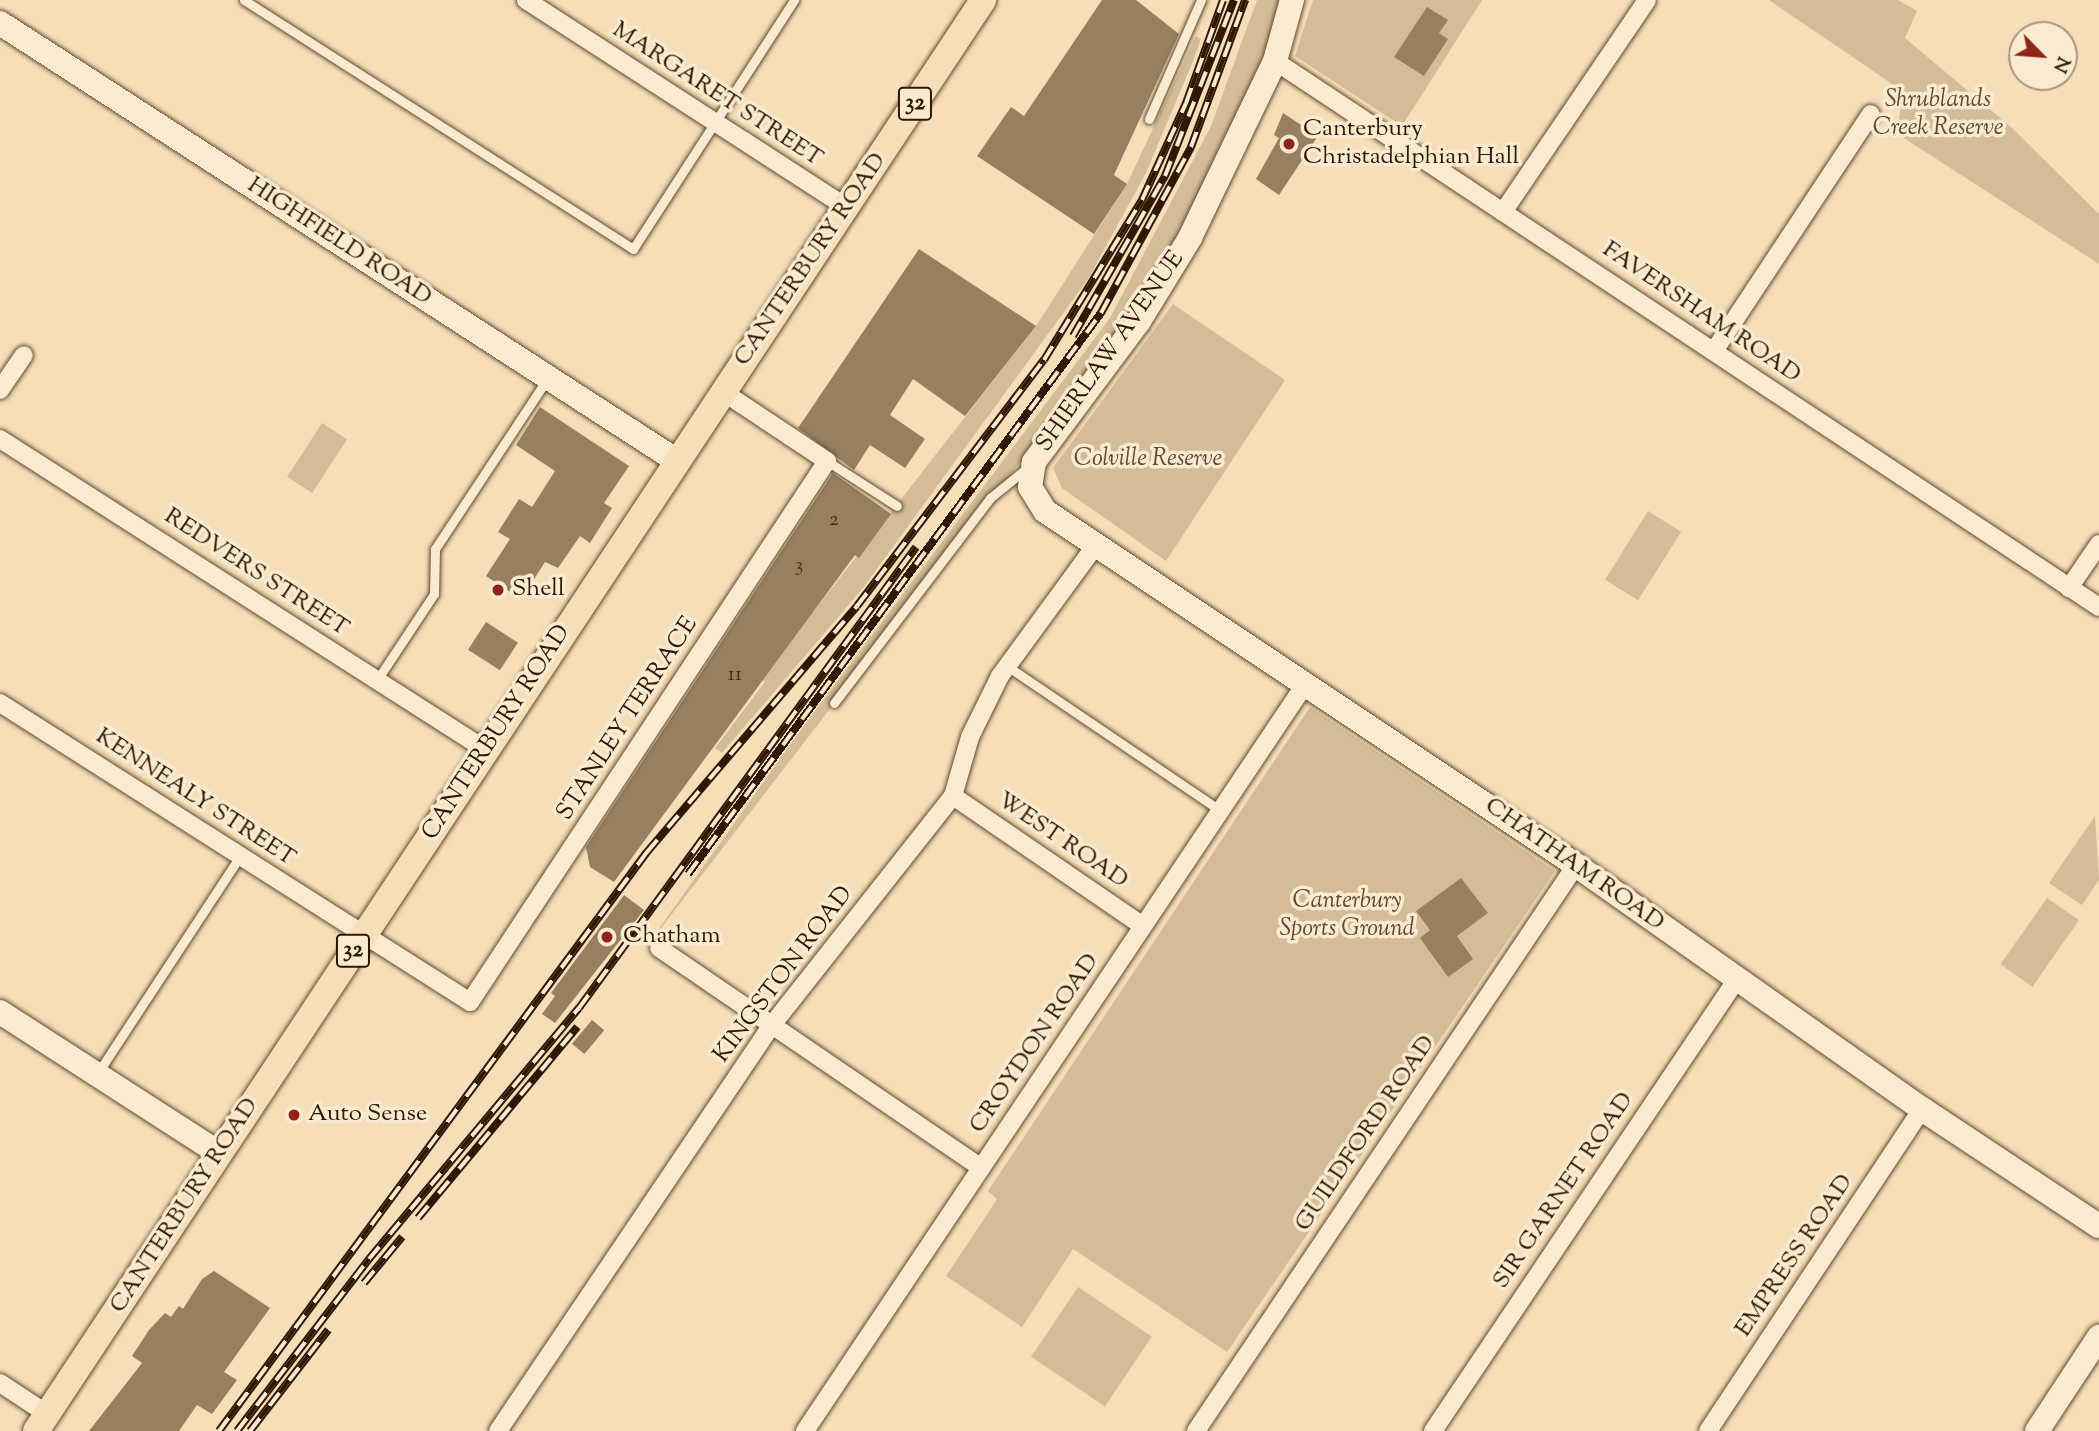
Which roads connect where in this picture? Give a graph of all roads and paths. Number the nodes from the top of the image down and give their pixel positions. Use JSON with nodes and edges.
{"nodes":[{"id":1,"x":244,"y":0,"type":"edge"},
{"id":2,"x":526,"y":0,"type":"edge"},
{"id":3,"x":794,"y":0,"type":"edge"},
{"id":4,"x":983,"y":0,"type":"edge"},
{"id":5,"x":1201,"y":0,"type":"edge"},
{"id":6,"x":1292,"y":0,"type":"edge"},
{"id":7,"x":1647,"y":0,"type":"edge"},
{"id":8,"x":0,"y":23,"type":"edge"},
{"id":9,"x":1275,"y":61,"type":"junction"},
{"id":10,"x":1871,"y":114,"type":"dead end"},
{"id":11,"x":1150,"y":119,"type":"dead end"},
{"id":12,"x":715,"y":122,"type":"junction"},
{"id":13,"x":846,"y":207,"type":"junction"},
{"id":14,"x":1503,"y":212,"type":"junction"},
{"id":15,"x":1714,"y":351,"type":"junction"},
{"id":16,"x":24,"y":355,"type":"dead end"},
{"id":17,"x":548,"y":377,"type":"junction"},
{"id":18,"x":0,"y":390,"type":"edge"},
{"id":19,"x":723,"y":392,"type":"junction"},
{"id":20,"x":0,"y":439,"type":"edge"},
{"id":21,"x":677,"y":461,"type":"junction"},
{"id":22,"x":827,"y":461,"type":"junction"},
{"id":23,"x":1034,"y":462,"type":"junction"},
{"id":24,"x":897,"y":506,"type":"dead end"},
{"id":25,"x":1045,"y":511,"type":"joint"},
{"id":26,"x":2099,"y":544,"type":"edge"},
{"id":27,"x":1096,"y":545,"type":"junction"},
{"id":28,"x":2069,"y":588,"type":"junction"},
{"id":29,"x":2099,"y":607,"type":"edge"},
{"id":30,"x":1007,"y":666,"type":"junction"},
{"id":31,"x":377,"y":680,"type":"junction"},
{"id":32,"x":1306,"y":683,"type":"junction"},
{"id":33,"x":0,"y":703,"type":"edge"},
{"id":34,"x":834,"y":703,"type":"dead end"},
{"id":35,"x":486,"y":750,"type":"junction"},
{"id":36,"x":953,"y":796,"type":"junction"},
{"id":37,"x":1220,"y":811,"type":"junction"},
{"id":38,"x":240,"y":856,"type":"junction"},
{"id":39,"x":1576,"y":864,"type":"junction"},
{"id":40,"x":1143,"y":926,"type":"junction"},
{"id":41,"x":364,"y":935,"type":"junction"},
{"id":42,"x":659,"y":948,"type":"dead end"},
{"id":43,"x":1737,"y":979,"type":"junction"},
{"id":44,"x":0,"y":1012,"type":"edge"},
{"id":45,"x":772,"y":1025,"type":"junction"},
{"id":46,"x":97,"y":1074,"type":"junction"},
{"id":47,"x":1922,"y":1109,"type":"junction"},
{"id":48,"x":219,"y":1153,"type":"junction"},
{"id":49,"x":981,"y":1168,"type":"junction"},
{"id":50,"x":2099,"y":1226,"type":"edge"},
{"id":51,"x":2099,"y":1337,"type":"edge"},
{"id":52,"x":0,"y":1383,"type":"edge"},
{"id":53,"x":41,"y":1422,"type":"edge"},
{"id":54,"x":498,"y":1431,"type":"edge"},
{"id":55,"x":805,"y":1431,"type":"edge"},
{"id":56,"x":1196,"y":1431,"type":"edge"},
{"id":57,"x":1433,"y":1431,"type":"edge"},
{"id":58,"x":1709,"y":1431,"type":"edge"},
{"id":59,"x":2037,"y":1431,"type":"edge"}],
"edges":[{"from":1,"to":12,"type":"lane"},
{"from":2,"to":12,"type":"street","name":"MARGARET STREET"},
{"from":3,"to":12,"type":"lane"},
{"from":4,"to":13,"type":"main road","name":"CANTERBURY ROAD","number":"32"},
{"from":5,"to":11,"type":"lane"},
{"from":6,"to":9,"type":"street","name":"SHIERLAW AVENUE"},
{"from":7,"to":14,"type":"street"},
{"from":8,"to":17,"type":"street","name":"HIGHFIELD ROAD"},
{"from":9,"to":14,"type":"street","name":"FAVERSHAM ROAD"},
{"from":9,"to":23,"type":"street","name":"SHIERLAW AVENUE"},
{"from":10,"to":15,"type":"street"},
{"from":12,"to":13,"type":"street","name":"MARGARET STREET"},
{"from":13,"to":19,"type":"main road","name":"CANTERBURY ROAD","number":"32"},
{"from":14,"to":15,"type":"street","name":"FAVERSHAM ROAD"},
{"from":15,"to":28,"type":"street","name":"FAVERSHAM ROAD"},
{"from":16,"to":18,"type":"street"},
{"from":17,"to":21,"type":"street","name":"HIGHFIELD ROAD"},
{"from":17,"to":31,"type":"lane"},
{"from":19,"to":21,"type":"main road","name":"CANTERBURY ROAD","number":"32"},
{"from":19,"to":22,"type":"street"},
{"from":20,"to":31,"type":"street","name":"REDVERS STREET"},
{"from":21,"to":35,"type":"main road","name":"CANTERBURY ROAD","number":"32"},
{"from":22,"to":24,"type":"lane"},
{"from":22,"to":41,"type":"street","name":"STANLEY TERRACE"},
{"from":23,"to":25,"type":"street","name":"SHIERLAW AVENUE"},
{"from":23,"to":34,"type":"lane"},
{"from":25,"to":27,"type":"street","name":"CHATHAM ROAD"},
{"from":26,"to":28,"type":"street"},
{"from":27,"to":30,"type":"street","name":"KINGSTON ROAD"},
{"from":27,"to":32,"type":"street","name":"CHATHAM ROAD"},
{"from":28,"to":29,"type":"street","name":"FAVERSHAM ROAD"},
{"from":30,"to":36,"type":"street","name":"KINGSTON ROAD"},
{"from":30,"to":37,"type":"lane"},
{"from":31,"to":35,"type":"street","name":"REDVERS STREET"},
{"from":32,"to":37,"type":"street","name":"CROYDON ROAD"},
{"from":32,"to":39,"type":"street","name":"CHATHAM ROAD"},
{"from":33,"to":38,"type":"street","name":"KENNEALY STREET"},
{"from":35,"to":41,"type":"main road","name":"CANTERBURY ROAD","number":"32"},
{"from":36,"to":40,"type":"street","name":"WEST ROAD"},
{"from":36,"to":45,"type":"street","name":"KINGSTON ROAD"},
{"from":37,"to":40,"type":"street","name":"CROYDON ROAD"},
{"from":38,"to":41,"type":"street","name":"KENNEALY STREET"},
{"from":38,"to":46,"type":"lane"},
{"from":39,"to":43,"type":"street","name":"CHATHAM ROAD"},
{"from":39,"to":56,"type":"street","name":"GUILDFORD ROAD"},
{"from":40,"to":49,"type":"street","name":"CROYDON ROAD"},
{"from":41,"to":48,"type":"main road","name":"CANTERBURY ROAD","number":"32"},
{"from":42,"to":45,"type":"street"},
{"from":43,"to":47,"type":"street","name":"CHATHAM ROAD"},
{"from":43,"to":57,"type":"street","name":"SIR GARNET ROAD"},
{"from":44,"to":46,"type":"street"},
{"from":45,"to":49,"type":"street"},
{"from":45,"to":54,"type":"street","name":"KINGSTON ROAD"},
{"from":46,"to":48,"type":"street"},
{"from":47,"to":50,"type":"street","name":"CHATHAM ROAD"},
{"from":47,"to":58,"type":"street","name":"EMPRESS ROAD"},
{"from":48,"to":53,"type":"main road","name":"CANTERBURY ROAD","number":"32"},
{"from":49,"to":55,"type":"street","name":"CROYDON ROAD"},
{"from":51,"to":59,"type":"street"},
{"from":52,"to":53,"type":"street"}]}
